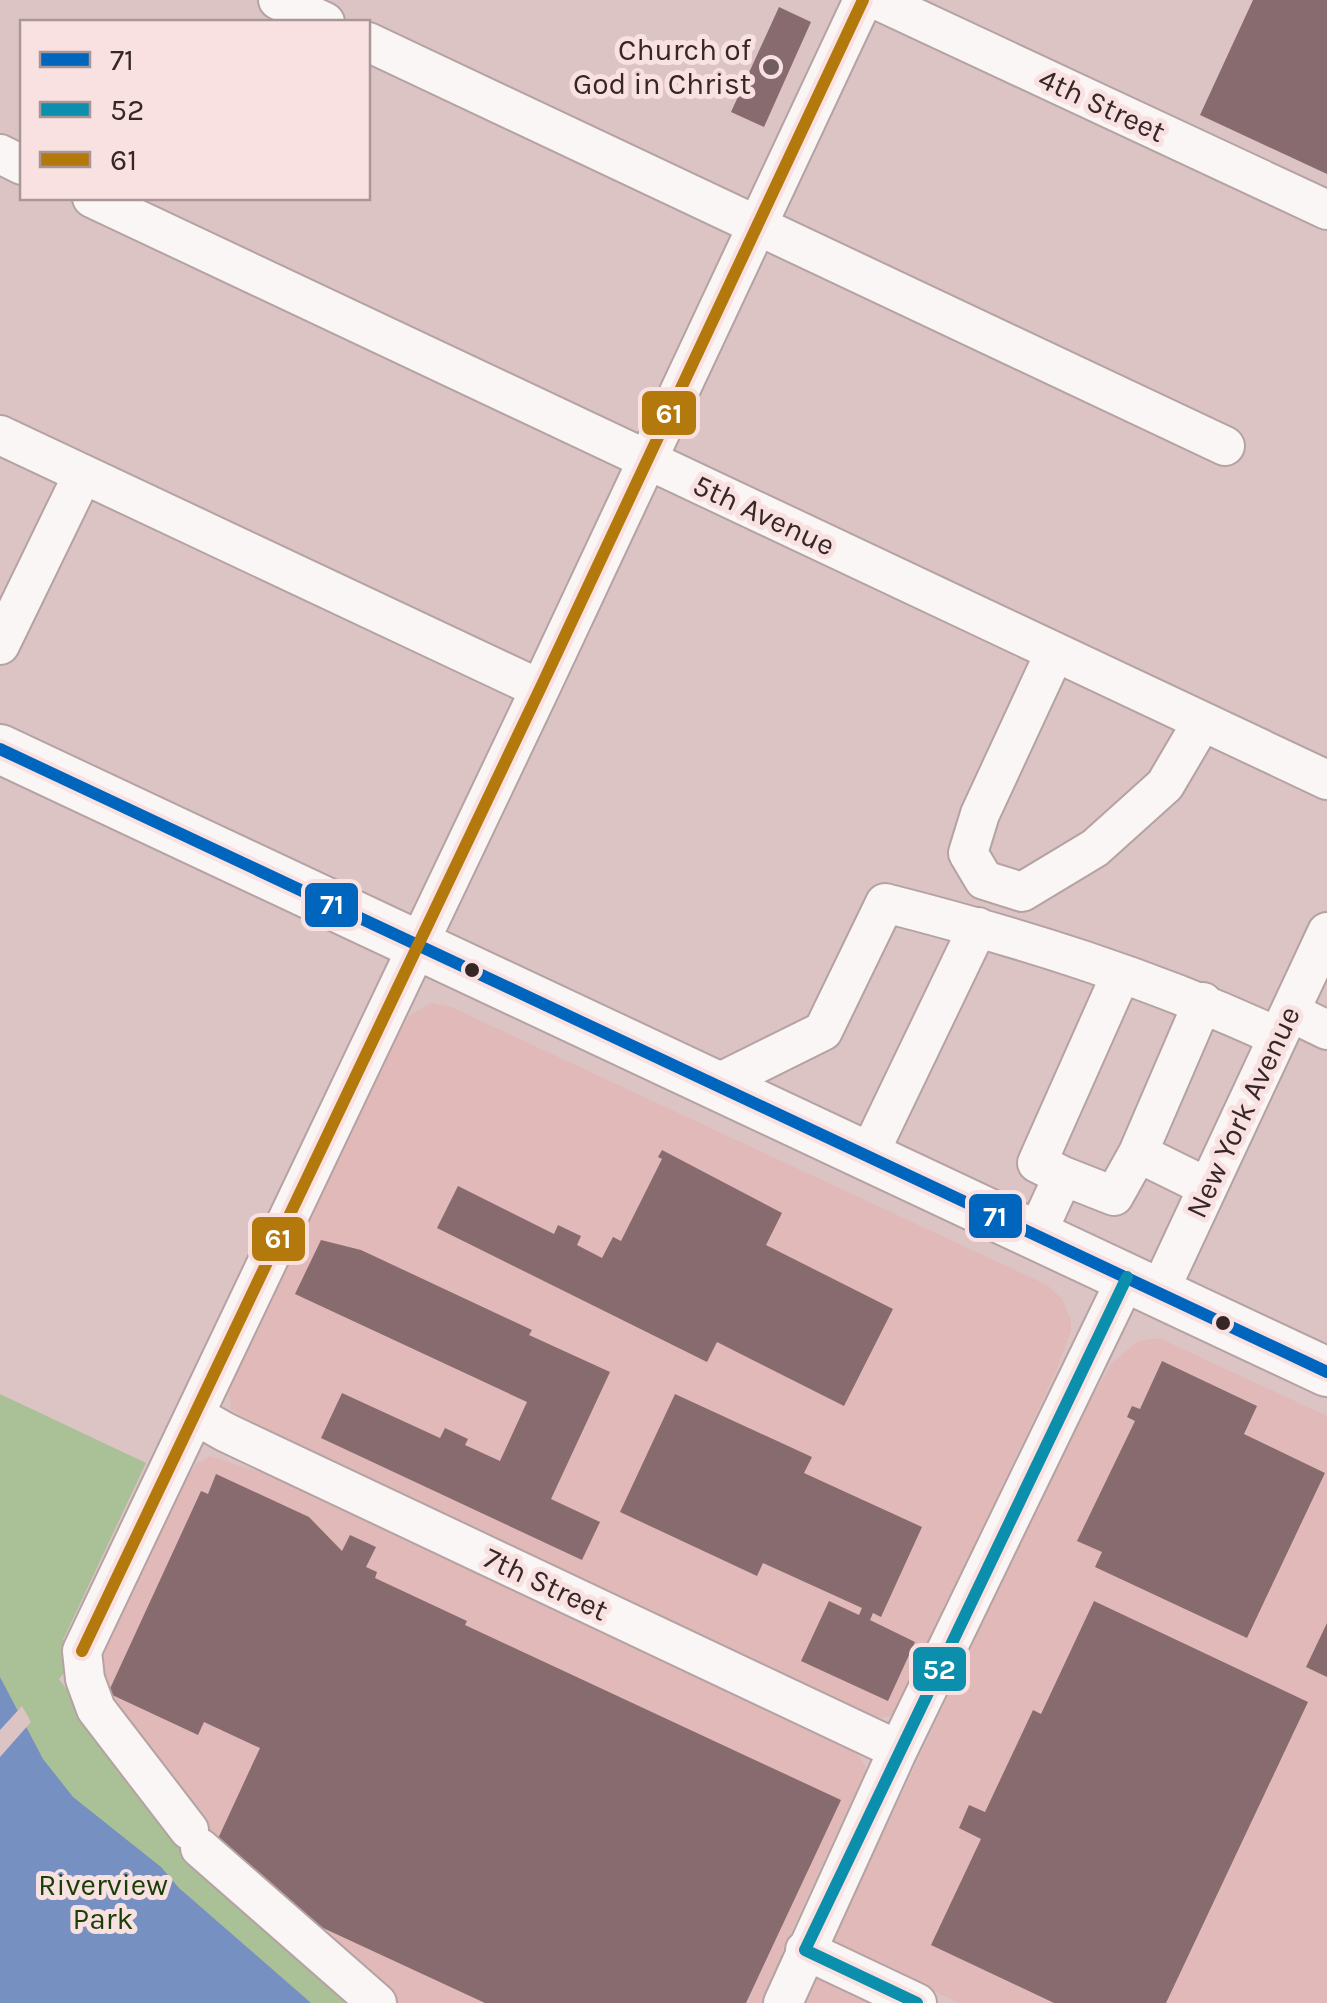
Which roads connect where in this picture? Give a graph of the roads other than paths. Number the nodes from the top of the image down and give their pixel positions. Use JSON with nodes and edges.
{"nodes":[{"id":1,"x":278,"y":0,"type":"edge"},
{"id":2,"x":863,"y":0,"type":"edge"},
{"id":3,"x":877,"y":0,"type":"edge"},
{"id":4,"x":322,"y":20,"type":"edge"},
{"id":5,"x":370,"y":43,"type":"edge"},
{"id":6,"x":96,"y":200,"type":"edge"},
{"id":7,"x":1327,"y":210,"type":"edge"},
{"id":8,"x":756,"y":226,"type":"junction"},
{"id":9,"x":0,"y":435,"type":"edge"},
{"id":10,"x":1226,"y":446,"type":"dead end"},
{"id":11,"x":647,"y":460,"type":"junction"},
{"id":12,"x":83,"y":474,"type":"junction"},
{"id":13,"x":0,"y":645,"type":"edge"},
{"id":14,"x":1055,"y":652,"type":"junction"},
{"id":15,"x":540,"y":690,"type":"junction"},
{"id":16,"x":1202,"y":722,"type":"junction"},
{"id":17,"x":0,"y":749,"type":"edge"},
{"id":18,"x":1327,"y":780,"type":"edge"},
{"id":19,"x":978,"y":927,"type":"junction"},
{"id":20,"x":1327,"y":932,"type":"edge"},
{"id":21,"x":416,"y":944,"type":"junction"},
{"id":22,"x":1121,"y":974,"type":"junction"},
{"id":23,"x":1203,"y":1002,"type":"junction"},
{"id":24,"x":1284,"y":1024,"type":"junction"},
{"id":25,"x":1327,"y":1030,"type":"edge"},
{"id":26,"x":714,"y":1086,"type":"junction"},
{"id":27,"x":1138,"y":1153,"type":"junction"},
{"id":28,"x":868,"y":1156,"type":"junction"},
{"id":29,"x":1064,"y":1176,"type":"junction"},
{"id":30,"x":1207,"y":1188,"type":"junction"},
{"id":31,"x":1036,"y":1235,"type":"junction"},
{"id":32,"x":1143,"y":1284,"type":"junction"},
{"id":33,"x":1327,"y":1372,"type":"edge"},
{"id":34,"x":195,"y":1415,"type":"junction"},
{"id":35,"x":898,"y":1750,"type":"junction"},
{"id":36,"x":805,"y":1950,"type":"junction"},
{"id":37,"x":377,"y":2003,"type":"edge"},
{"id":38,"x":783,"y":2003,"type":"edge"},
{"id":39,"x":916,"y":2003,"type":"edge"}],
"edges":[{"from":1,"to":4,"type":"street"},
{"from":2,"to":8,"type":"street"},
{"from":3,"to":7,"type":"street","name":"4th Street"},
{"from":5,"to":8,"type":"street"},
{"from":6,"to":11,"type":"street","name":"5th Avenue"},
{"from":8,"to":10,"type":"street"},
{"from":8,"to":11,"type":"street"},
{"from":9,"to":12,"type":"street"},
{"from":11,"to":14,"type":"street","name":"5th Avenue"},
{"from":11,"to":15,"type":"street"},
{"from":12,"to":13,"type":"street"},
{"from":12,"to":15,"type":"street"},
{"from":14,"to":16,"type":"street","name":"5th Avenue"},
{"from":14,"to":16,"type":"street"},
{"from":15,"to":21,"type":"street"},
{"from":16,"to":18,"type":"street","name":"5th Avenue"},
{"from":17,"to":21,"type":"main road"},
{"from":19,"to":22,"type":"street"},
{"from":19,"to":26,"type":"street"},
{"from":19,"to":28,"type":"street"},
{"from":20,"to":24,"type":"street","name":"New York Avenue"},
{"from":21,"to":26,"type":"main road"},
{"from":21,"to":34,"type":"street"},
{"from":22,"to":23,"type":"street"},
{"from":22,"to":29,"type":"street"},
{"from":23,"to":24,"type":"street"},
{"from":23,"to":27,"type":"street"},
{"from":24,"to":25,"type":"street"},
{"from":24,"to":30,"type":"street","name":"New York Avenue"},
{"from":26,"to":28,"type":"main road"},
{"from":27,"to":29,"type":"street"},
{"from":27,"to":30,"type":"street"},
{"from":28,"to":31,"type":"main road"},
{"from":29,"to":31,"type":"street"},
{"from":30,"to":32,"type":"street","name":"New York Avenue"},
{"from":31,"to":32,"type":"main road"},
{"from":32,"to":33,"type":"main road"},
{"from":32,"to":35,"type":"street","name":"New York Avenue"},
{"from":34,"to":35,"type":"street","name":"7th Street"},
{"from":34,"to":37,"type":"street"},
{"from":35,"to":36,"type":"street","name":"New York Avenue"},
{"from":36,"to":38,"type":"street","name":"New York Avenue"},
{"from":36,"to":39,"type":"street"}]}
